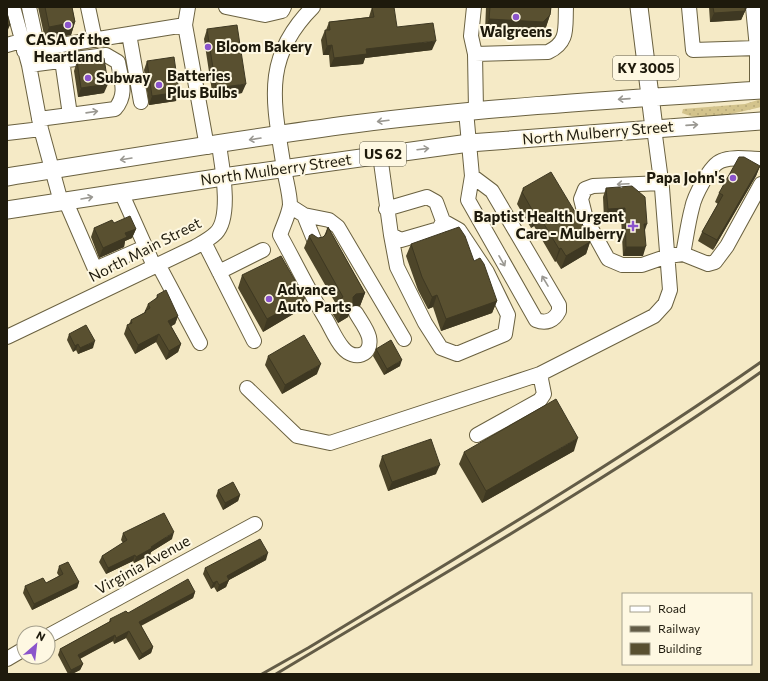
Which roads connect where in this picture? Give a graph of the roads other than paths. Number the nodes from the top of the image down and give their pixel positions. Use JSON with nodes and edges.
{"nodes":[{"id":1,"x":13,"y":7,"type":"edge"},
{"id":2,"x":29,"y":7,"type":"edge"},
{"id":3,"x":88,"y":7,"type":"edge"},
{"id":4,"x":188,"y":7,"type":"edge"},
{"id":5,"x":226,"y":7,"type":"edge"},
{"id":6,"x":284,"y":7,"type":"edge"},
{"id":7,"x":313,"y":7,"type":"edge"},
{"id":8,"x":474,"y":7,"type":"edge"},
{"id":9,"x":566,"y":7,"type":"edge"},
{"id":10,"x":639,"y":7,"type":"edge"},
{"id":11,"x":689,"y":7,"type":"edge"},
{"id":12,"x":753,"y":7,"type":"edge"},
{"id":13,"x":185,"y":24,"type":"junction"},
{"id":14,"x":129,"y":34,"type":"junction"},
{"id":15,"x":95,"y":40,"type":"junction"},
{"id":16,"x":7,"y":45,"type":"edge"},
{"id":17,"x":28,"y":47,"type":"junction"},
{"id":18,"x":757,"y":48,"type":"junction"},
{"id":19,"x":475,"y":54,"type":"junction"},
{"id":20,"x":62,"y":60,"type":"junction"},
{"id":21,"x":148,"y":61,"type":"edge"},
{"id":22,"x":134,"y":63,"type":"junction"},
{"id":23,"x":29,"y":65,"type":"junction"},
{"id":24,"x":759,"y":90,"type":"edge"},
{"id":25,"x":650,"y":97,"type":"junction"},
{"id":26,"x":141,"y":102,"type":"dead end"},
{"id":27,"x":471,"y":111,"type":"junction"},
{"id":28,"x":70,"y":115,"type":"junction"},
{"id":29,"x":761,"y":121,"type":"edge"},
{"id":30,"x":40,"y":124,"type":"junction"},
{"id":31,"x":654,"y":128,"type":"junction"},
{"id":32,"x":7,"y":133,"type":"edge"},
{"id":33,"x":279,"y":135,"type":"junction"},
{"id":34,"x":469,"y":143,"type":"junction"},
{"id":35,"x":213,"y":146,"type":"junction"},
{"id":36,"x":380,"y":155,"type":"junction"},
{"id":37,"x":761,"y":159,"type":"edge"},
{"id":38,"x":284,"y":168,"type":"junction"},
{"id":39,"x":53,"y":170,"type":"junction"},
{"id":40,"x":472,"y":176,"type":"junction"},
{"id":41,"x":7,"y":177,"type":"edge"},
{"id":42,"x":223,"y":177,"type":"junction"},
{"id":43,"x":662,"y":182,"type":"junction"},
{"id":44,"x":761,"y":184,"type":"edge"},
{"id":45,"x":121,"y":192,"type":"junction"},
{"id":46,"x":64,"y":202,"type":"junction"},
{"id":47,"x":290,"y":206,"type":"junction"},
{"id":48,"x":386,"y":209,"type":"junction"},
{"id":49,"x":7,"y":210,"type":"edge"},
{"id":50,"x":304,"y":215,"type":"junction"},
{"id":51,"x":443,"y":221,"type":"junction"},
{"id":52,"x":391,"y":235,"type":"junction"},
{"id":53,"x":204,"y":242,"type":"junction"},
{"id":54,"x":315,"y":242,"type":"edge"},
{"id":55,"x":145,"y":247,"type":"junction"},
{"id":56,"x":263,"y":250,"type":"dead end"},
{"id":57,"x":683,"y":254,"type":"junction"},
{"id":58,"x":668,"y":256,"type":"junction"},
{"id":59,"x":156,"y":265,"type":"junction"},
{"id":60,"x":219,"y":272,"type":"junction"},
{"id":61,"x":356,"y":312,"type":"dead end"},
{"id":62,"x":7,"y":337,"type":"edge"},
{"id":63,"x":404,"y":339,"type":"dead end"},
{"id":64,"x":254,"y":341,"type":"dead end"},
{"id":65,"x":200,"y":343,"type":"dead end"},
{"id":66,"x":540,"y":374,"type":"junction"},
{"id":67,"x":247,"y":388,"type":"dead end"},
{"id":68,"x":477,"y":435,"type":"dead end"},
{"id":69,"x":254,"y":524,"type":"dead end"},
{"id":70,"x":56,"y":632,"type":"edge"},
{"id":71,"x":16,"y":654,"type":"edge"},
{"id":72,"x":7,"y":659,"type":"edge"}],
"edges":[{"from":1,"to":17,"type":"street"},
{"from":2,"to":17,"type":"street"},
{"from":3,"to":15,"type":"street"},
{"from":4,"to":13,"type":"street"},
{"from":5,"to":6,"type":"street"},
{"from":7,"to":33,"type":"street"},
{"from":8,"to":19,"type":"street"},
{"from":9,"to":19,"type":"street"},
{"from":10,"to":25,"type":"main road","number":"KY 3005"},
{"from":11,"to":18,"type":"street"},
{"from":12,"to":18,"type":"street"},
{"from":13,"to":14,"type":"street"},
{"from":13,"to":35,"type":"street","name":"North Main Street"},
{"from":14,"to":15,"type":"street"},
{"from":14,"to":22,"type":"street"},
{"from":15,"to":17,"type":"street"},
{"from":16,"to":17,"type":"street"},
{"from":17,"to":23,"type":"street"},
{"from":18,"to":24,"type":"street"},
{"from":19,"to":27,"type":"street"},
{"from":20,"to":23,"type":"street"},
{"from":20,"to":28,"type":"street"},
{"from":28,"to":20,"type":"street","one_way":true},
{"from":21,"to":22,"type":"street"},
{"from":22,"to":26,"type":"street"},
{"from":23,"to":30,"type":"street"},
{"from":24,"to":25,"type":"main road","name":"North Mulberry Street","number":"US 62"},
{"from":25,"to":27,"type":"main road","name":"North Mulberry Street","number":"US 62","one_way":true},
{"from":25,"to":31,"type":"main road","number":"KY 3005"},
{"from":27,"to":33,"type":"main road","name":"North Mulberry Street","number":"US 62","one_way":true},
{"from":27,"to":34,"type":"street"},
{"from":28,"to":30,"type":"street"},
{"from":31,"to":29,"type":"main road","name":"North Mulberry Street","number":"US 62","one_way":true},
{"from":30,"to":32,"type":"street"},
{"from":30,"to":39,"type":"street"},
{"from":31,"to":34,"type":"main road","name":"North Mulberry Street","number":"US 62"},
{"from":31,"to":43,"type":"street"},
{"from":33,"to":35,"type":"main road","name":"North Mulberry Street","number":"US 62","one_way":true},
{"from":33,"to":38,"type":"street"},
{"from":36,"to":34,"type":"main road","name":"North Mulberry Street","number":"US 62","one_way":true},
{"from":34,"to":40,"type":"street"},
{"from":35,"to":39,"type":"main road","name":"North Mulberry Street","number":"US 62","one_way":true},
{"from":35,"to":42,"type":"street","name":"North Main Street"},
{"from":36,"to":38,"type":"main road","name":"North Mulberry Street","number":"US 62"},
{"from":36,"to":48,"type":"street"},
{"from":37,"to":57,"type":"street"},
{"from":38,"to":42,"type":"main road","name":"North Mulberry Street","number":"US 62"},
{"from":38,"to":47,"type":"street"},
{"from":39,"to":41,"type":"main road","name":"North Mulberry Street","number":"US 62"},
{"from":39,"to":46,"type":"street"},
{"from":40,"to":40,"type":"street","one_way":true},
{"from":42,"to":45,"type":"main road","name":"North Mulberry Street","number":"US 62"},
{"from":42,"to":53,"type":"street","name":"North Main Street"},
{"from":43,"to":58,"type":"street"},
{"from":43,"to":58,"type":"street","one_way":true},
{"from":44,"to":57,"type":"street"},
{"from":46,"to":45,"type":"main road","name":"North Mulberry Street","number":"US 62","one_way":true},
{"from":45,"to":55,"type":"street"},
{"from":46,"to":49,"type":"main road","name":"North Mulberry Street","number":"US 62"},
{"from":46,"to":55,"type":"street"},
{"from":47,"to":50,"type":"street"},
{"from":47,"to":61,"type":"street"},
{"from":48,"to":51,"type":"street"},
{"from":48,"to":52,"type":"street"},
{"from":50,"to":54,"type":"street"},
{"from":50,"to":63,"type":"street"},
{"from":51,"to":52,"type":"street"},
{"from":51,"to":52,"type":"street"},
{"from":53,"to":59,"type":"street","name":"North Main Street"},
{"from":53,"to":60,"type":"street"},
{"from":55,"to":59,"type":"street"},
{"from":56,"to":60,"type":"street"},
{"from":57,"to":58,"type":"street"},
{"from":58,"to":66,"type":"street"},
{"from":59,"to":62,"type":"street","name":"North Main Street"},
{"from":59,"to":65,"type":"street"},
{"from":60,"to":64,"type":"street"},
{"from":66,"to":67,"type":"street"},
{"from":66,"to":68,"type":"street"},
{"from":69,"to":70,"type":"street","name":"Virginia Avenue"},
{"from":71,"to":72,"type":"street"}]}
